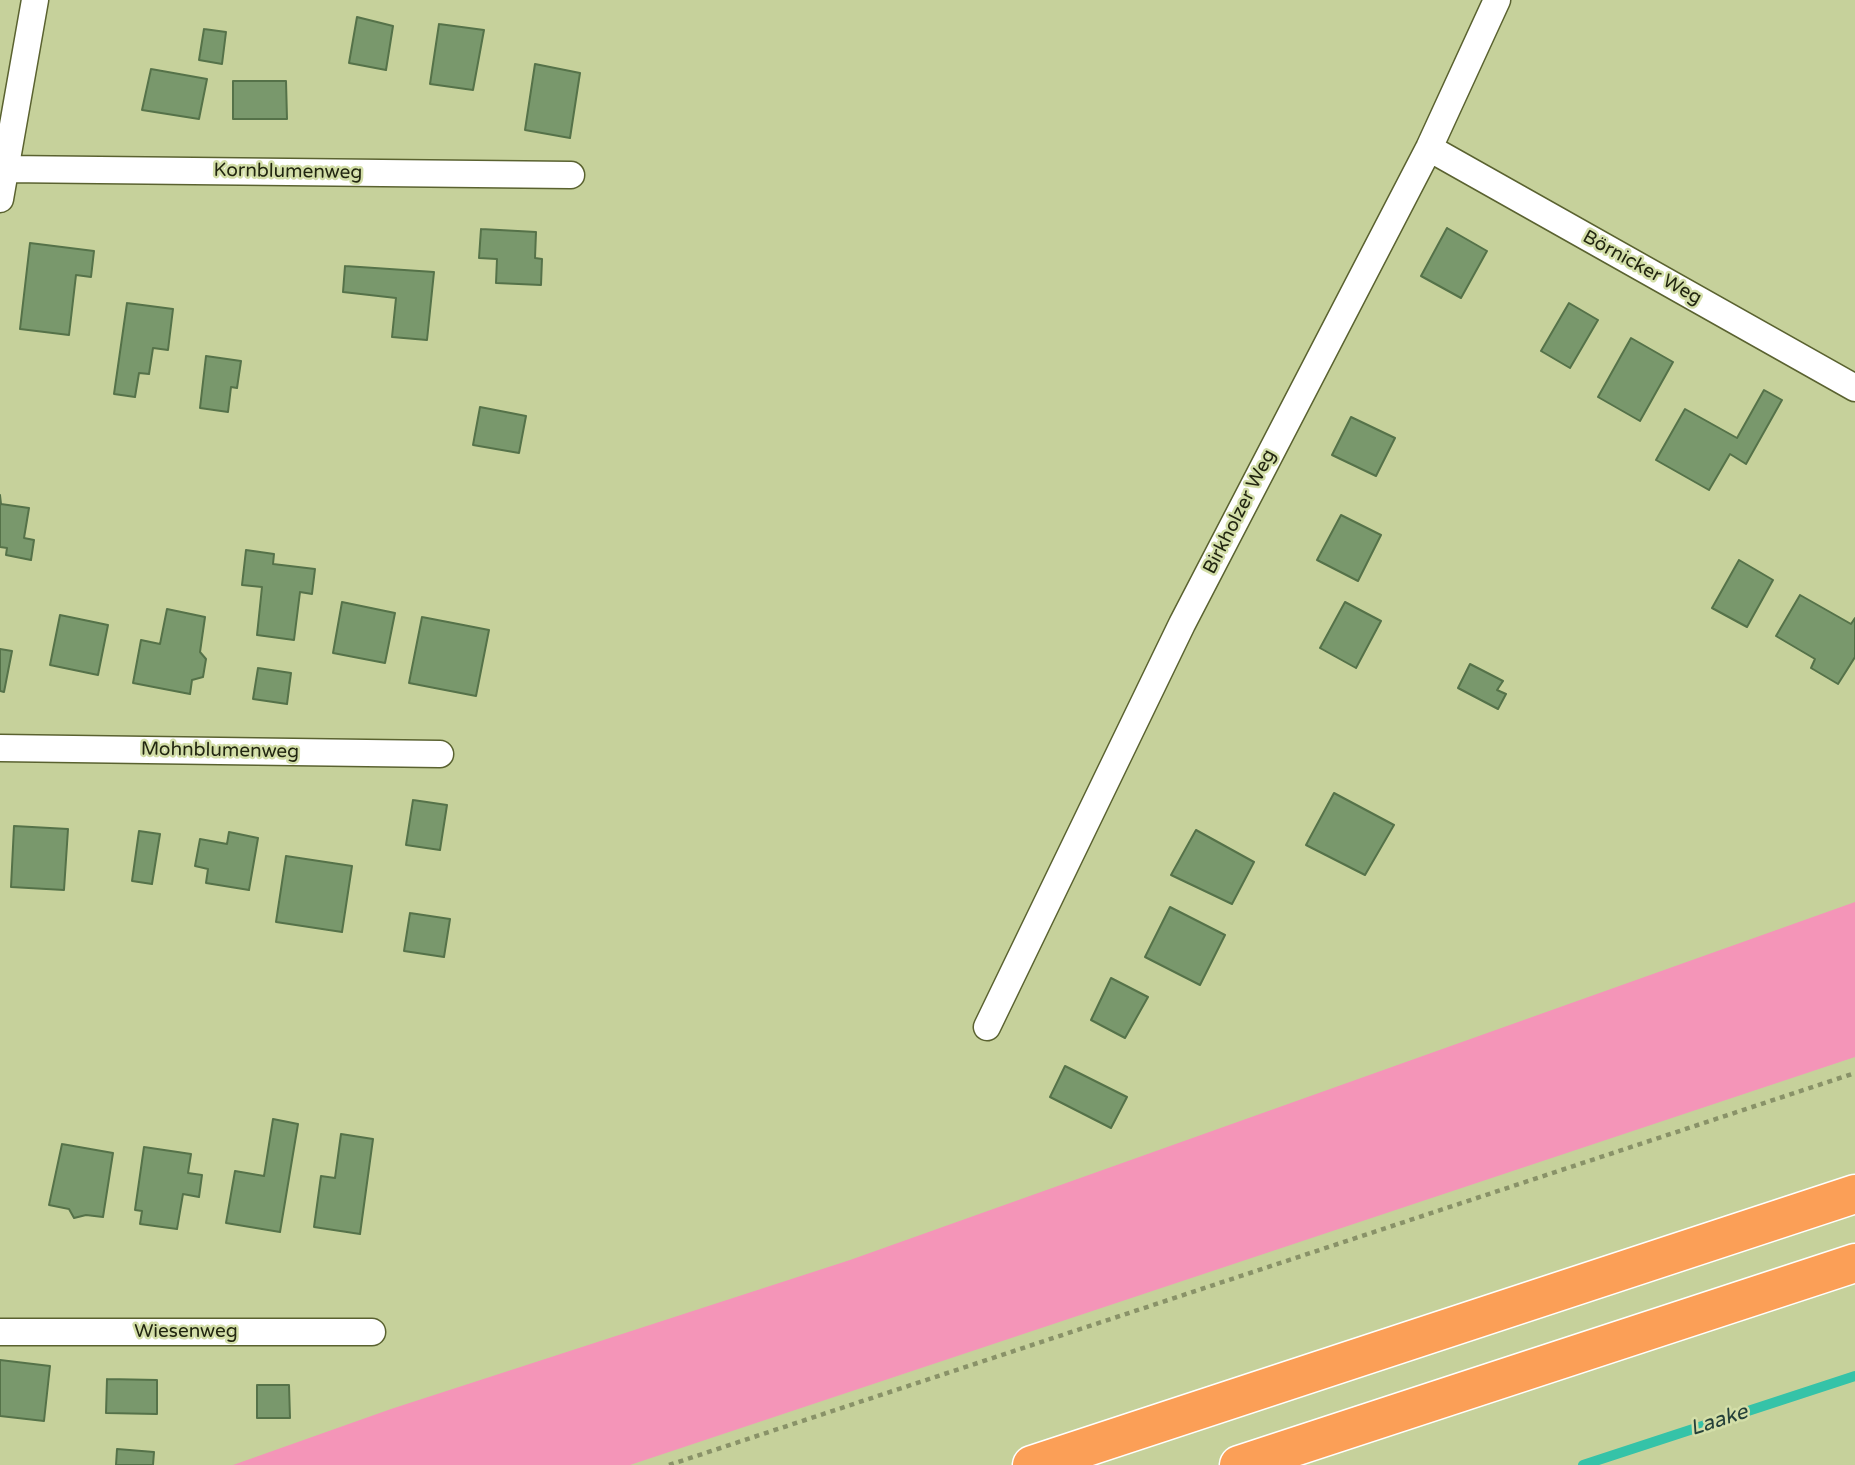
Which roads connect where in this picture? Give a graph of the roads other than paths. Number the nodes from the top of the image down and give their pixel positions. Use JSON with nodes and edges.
{"nodes":[{"id":1,"x":35,"y":0,"type":"edge"},
{"id":2,"x":1497,"y":0,"type":"edge"},
{"id":3,"x":1429,"y":148,"type":"junction"},
{"id":4,"x":5,"y":169,"type":"junction"},
{"id":5,"x":571,"y":175,"type":"dead end"},
{"id":6,"x":0,"y":199,"type":"edge"},
{"id":7,"x":1855,"y":388,"type":"edge"},
{"id":8,"x":0,"y":748,"type":"edge"},
{"id":9,"x":440,"y":754,"type":"dead end"},
{"id":10,"x":987,"y":1027,"type":"dead end"},
{"id":11,"x":1855,"y":1194,"type":"edge"},
{"id":12,"x":1855,"y":1263,"type":"edge"},
{"id":13,"x":0,"y":1332,"type":"edge"},
{"id":14,"x":372,"y":1332,"type":"dead end"},
{"id":15,"x":1032,"y":1465,"type":"edge"},
{"id":16,"x":1239,"y":1465,"type":"edge"}],
"edges":[{"from":1,"to":4,"type":"street"},
{"from":2,"to":3,"type":"street","name":"Birkholzer Weg"},
{"from":3,"to":7,"type":"street","name":"Börnicker Weg"},
{"from":3,"to":10,"type":"street","name":"Birkholzer Weg"},
{"from":4,"to":5,"type":"street","name":"Kornblumenweg"},
{"from":4,"to":6,"type":"street"},
{"from":8,"to":9,"type":"street","name":"Mohnblumenweg"},
{"from":11,"to":15,"type":"highway"},
{"from":12,"to":16,"type":"highway"},
{"from":13,"to":14,"type":"street","name":"Wiesenweg"}]}
